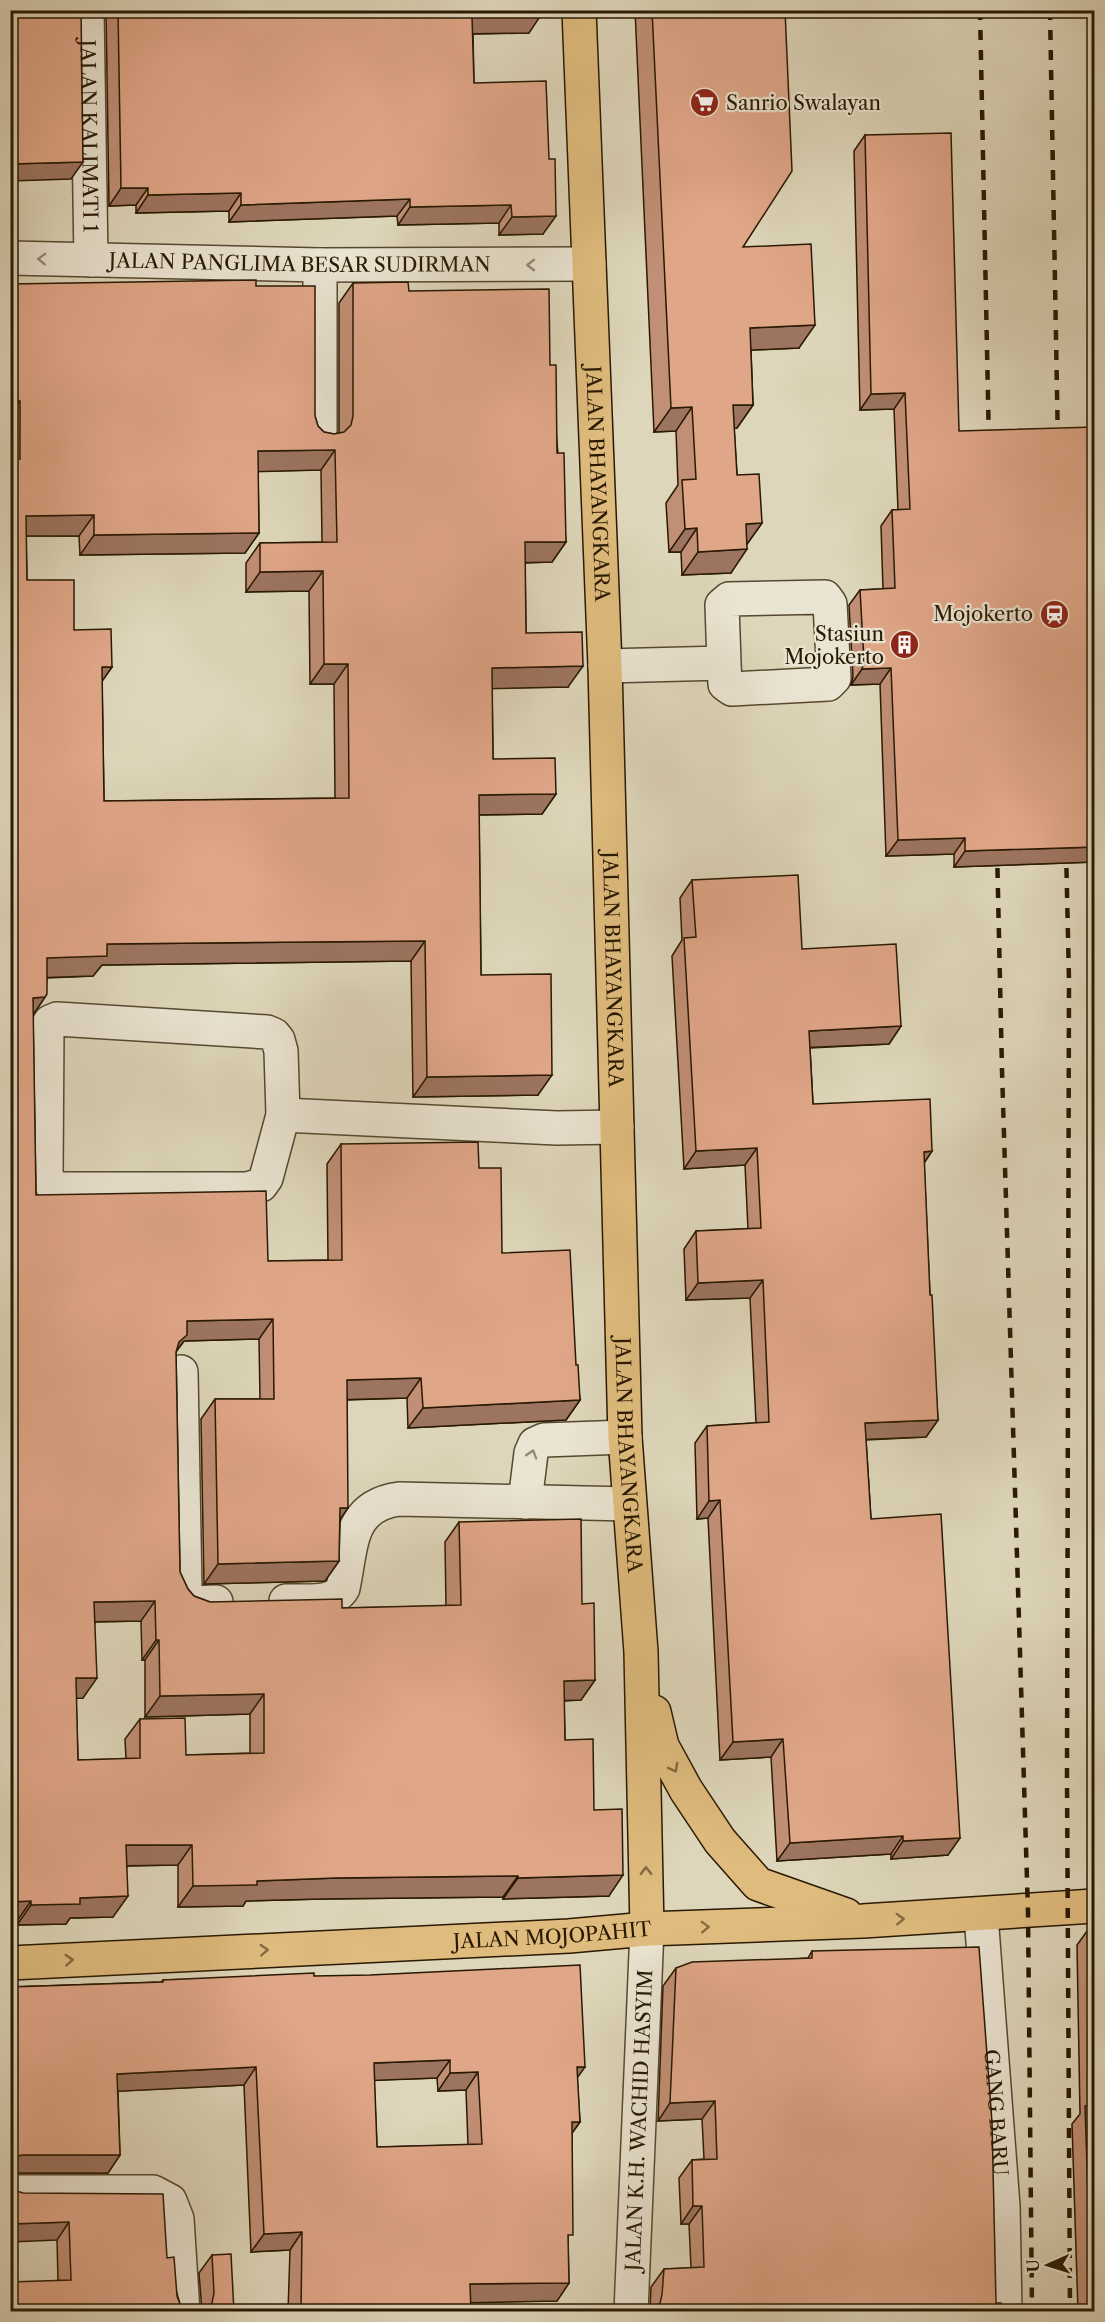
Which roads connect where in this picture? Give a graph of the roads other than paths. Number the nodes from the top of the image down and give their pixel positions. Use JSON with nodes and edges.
{"nodes":[{"id":1,"x":87,"y":10,"type":"edge"},
{"id":2,"x":579,"y":10,"type":"edge"},
{"id":3,"x":10,"y":258,"type":"edge"},
{"id":4,"x":91,"y":260,"type":"junction"},
{"id":5,"x":589,"y":264,"type":"junction"},
{"id":6,"x":320,"y":265,"type":"junction"},
{"id":7,"x":320,"y":436,"type":"edge"},
{"id":8,"x":724,"y":663,"type":"dead end"},
{"id":9,"x":605,"y":666,"type":"junction"},
{"id":10,"x":283,"y":1115,"type":"junction"},
{"id":11,"x":617,"y":1127,"type":"junction"},
{"id":12,"x":181,"y":1372,"type":"dead end"},
{"id":13,"x":625,"y":1437,"type":"junction"},
{"id":14,"x":525,"y":1503,"type":"junction"},
{"id":15,"x":629,"y":1504,"type":"junction"},
{"id":16,"x":641,"y":1652,"type":"junction"},
{"id":17,"x":1095,"y":1906,"type":"edge"},
{"id":18,"x":981,"y":1915,"type":"junction"},
{"id":19,"x":863,"y":1921,"type":"junction"},
{"id":20,"x":647,"y":1929,"type":"junction"},
{"id":21,"x":10,"y":1963,"type":"edge"},
{"id":22,"x":10,"y":2192,"type":"edge"},
{"id":23,"x":183,"y":2312,"type":"edge"},
{"id":24,"x":631,"y":2312,"type":"edge"},
{"id":25,"x":1005,"y":2312,"type":"edge"}],
"edges":[{"from":1,"to":4,"type":"street","name":"JALAN KALIMATI 1"},
{"from":2,"to":5,"type":"main road","name":"JALAN BHAYANGKARA"},
{"from":4,"to":3,"type":"street","name":"JALAN PANGLIMA BESAR SUDIRMAN","one_way":true},
{"from":4,"to":6,"type":"street","name":"JALAN PANGLIMA BESAR SUDIRMAN"},
{"from":5,"to":6,"type":"street","name":"JALAN PANGLIMA BESAR SUDIRMAN","one_way":true},
{"from":5,"to":9,"type":"main road","name":"JALAN BHAYANGKARA"},
{"from":6,"to":7,"type":"street"},
{"from":8,"to":9,"type":"street"},
{"from":9,"to":11,"type":"main road","name":"JALAN BHAYANGKARA"},
{"from":10,"to":10,"type":"street"},
{"from":10,"to":11,"type":"street"},
{"from":11,"to":13,"type":"main road","name":"JALAN BHAYANGKARA"},
{"from":12,"to":14,"type":"street"},
{"from":14,"to":13,"type":"street","one_way":true},
{"from":13,"to":15,"type":"main road","name":"JALAN BHAYANGKARA"},
{"from":14,"to":15,"type":"street"},
{"from":15,"to":16,"type":"main road","name":"JALAN BHAYANGKARA"},
{"from":16,"to":19,"type":"main road","one_way":true},
{"from":20,"to":16,"type":"main road","name":"JALAN BHAYANGKARA","one_way":true},
{"from":17,"to":18,"type":"main road","name":"JALAN MOJOPAHIT"},
{"from":19,"to":18,"type":"main road","name":"JALAN MOJOPAHIT","one_way":true},
{"from":18,"to":25,"type":"street","name":"GANG BARU"},
{"from":20,"to":19,"type":"main road","name":"JALAN MOJOPAHIT","one_way":true},
{"from":21,"to":20,"type":"main road","name":"JALAN MOJOPAHIT","one_way":true},
{"from":20,"to":24,"type":"street","name":"JALAN K.H. WACHID HASYIM"},
{"from":22,"to":23,"type":"street"}]}
